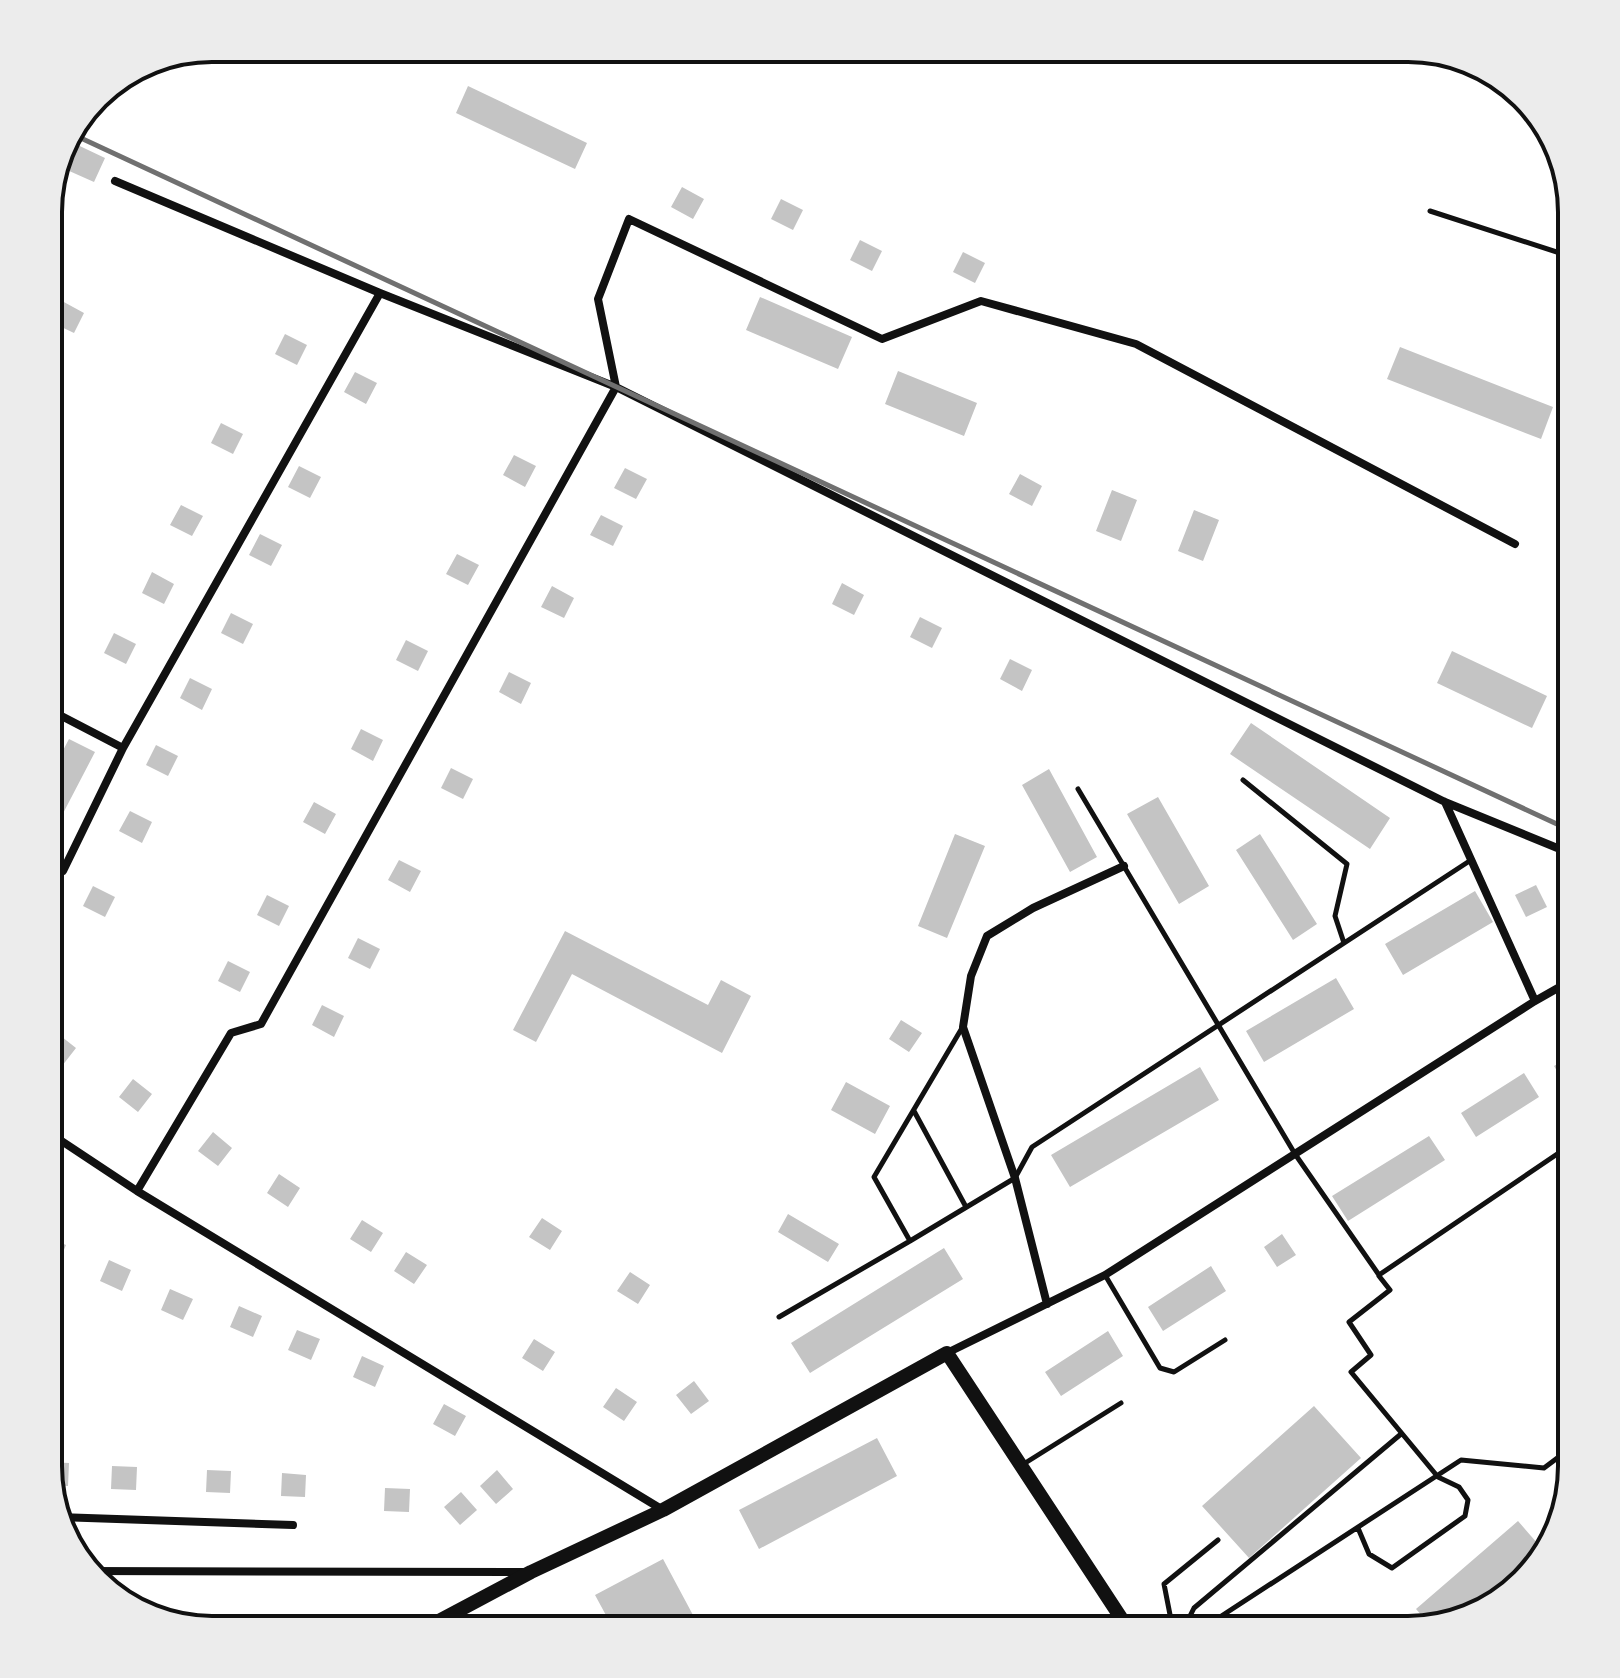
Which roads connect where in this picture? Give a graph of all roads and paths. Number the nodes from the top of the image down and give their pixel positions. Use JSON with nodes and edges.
{"nodes":[{"id":1,"x":115,"y":181,"type":"dead end"},
{"id":2,"x":1430,"y":211,"type":"dead end"},
{"id":3,"x":1558,"y":252,"type":"edge"},
{"id":4,"x":380,"y":293,"type":"junction"},
{"id":5,"x":616,"y":387,"type":"junction"},
{"id":6,"x":1515,"y":544,"type":"dead end"},
{"id":7,"x":62,"y":716,"type":"edge"},
{"id":8,"x":123,"y":748,"type":"junction"},
{"id":9,"x":1243,"y":780,"type":"dead end"},
{"id":10,"x":1078,"y":789,"type":"dead end"},
{"id":11,"x":1445,"y":802,"type":"junction"},
{"id":12,"x":1558,"y":848,"type":"edge"},
{"id":13,"x":1471,"y":860,"type":"junction"},
{"id":14,"x":1124,"y":866,"type":"junction"},
{"id":15,"x":63,"y":871,"type":"dead end"},
{"id":16,"x":1344,"y":943,"type":"junction"},
{"id":17,"x":1558,"y":988,"type":"edge"},
{"id":18,"x":1535,"y":1001,"type":"junction"},
{"id":19,"x":1218,"y":1025,"type":"junction"},
{"id":20,"x":963,"y":1027,"type":"junction"},
{"id":21,"x":914,"y":1110,"type":"junction"},
{"id":22,"x":62,"y":1141,"type":"edge"},
{"id":23,"x":1295,"y":1154,"type":"junction"},
{"id":24,"x":1558,"y":1154,"type":"edge"},
{"id":25,"x":1015,"y":1178,"type":"junction"},
{"id":26,"x":137,"y":1191,"type":"junction"},
{"id":27,"x":966,"y":1207,"type":"junction"},
{"id":28,"x":910,"y":1241,"type":"junction"},
{"id":29,"x":1105,"y":1275,"type":"junction"},
{"id":30,"x":1379,"y":1275,"type":"junction"},
{"id":31,"x":1047,"y":1304,"type":"junction"},
{"id":32,"x":779,"y":1317,"type":"dead end"},
{"id":33,"x":1225,"y":1340,"type":"dead end"},
{"id":34,"x":947,"y":1353,"type":"junction"},
{"id":35,"x":1121,"y":1403,"type":"dead end"},
{"id":36,"x":1401,"y":1434,"type":"junction"},
{"id":37,"x":1558,"y":1458,"type":"edge"},
{"id":38,"x":1021,"y":1465,"type":"junction"},
{"id":39,"x":1438,"y":1477,"type":"junction"},
{"id":40,"x":663,"y":1510,"type":"junction"},
{"id":41,"x":71,"y":1517,"type":"edge"},
{"id":42,"x":293,"y":1525,"type":"dead end"},
{"id":43,"x":1358,"y":1528,"type":"junction"},
{"id":44,"x":1218,"y":1540,"type":"dead end"},
{"id":45,"x":105,"y":1571,"type":"edge"},
{"id":46,"x":531,"y":1572,"type":"junction"},
{"id":47,"x":448,"y":1616,"type":"edge"},
{"id":48,"x":1120,"y":1616,"type":"edge"},
{"id":49,"x":1170,"y":1616,"type":"edge"},
{"id":50,"x":1190,"y":1616,"type":"edge"},
{"id":51,"x":1222,"y":1616,"type":"edge"}],
"edges":[{"from":1,"to":4,"type":"street"},
{"from":2,"to":3,"type":"lane"},
{"from":4,"to":5,"type":"street"},
{"from":4,"to":8,"type":"street"},
{"from":5,"to":6,"type":"street"},
{"from":5,"to":11,"type":"street"},
{"from":5,"to":26,"type":"street"},
{"from":7,"to":8,"type":"street"},
{"from":8,"to":15,"type":"street"},
{"from":9,"to":16,"type":"lane"},
{"from":10,"to":14,"type":"lane"},
{"from":11,"to":12,"type":"street"},
{"from":11,"to":13,"type":"street"},
{"from":13,"to":16,"type":"lane"},
{"from":13,"to":18,"type":"street"},
{"from":14,"to":19,"type":"lane"},
{"from":14,"to":20,"type":"street"},
{"from":16,"to":19,"type":"lane"},
{"from":17,"to":18,"type":"street"},
{"from":18,"to":23,"type":"street"},
{"from":19,"to":23,"type":"lane"},
{"from":19,"to":25,"type":"lane"},
{"from":20,"to":21,"type":"lane"},
{"from":20,"to":25,"type":"street"},
{"from":21,"to":27,"type":"lane"},
{"from":21,"to":28,"type":"lane"},
{"from":22,"to":26,"type":"street"},
{"from":23,"to":29,"type":"street"},
{"from":23,"to":30,"type":"lane"},
{"from":24,"to":30,"type":"lane"},
{"from":25,"to":27,"type":"lane"},
{"from":25,"to":31,"type":"street"},
{"from":26,"to":40,"type":"street"},
{"from":27,"to":28,"type":"lane"},
{"from":28,"to":32,"type":"lane"},
{"from":29,"to":31,"type":"street"},
{"from":29,"to":33,"type":"lane"},
{"from":30,"to":36,"type":"lane"},
{"from":31,"to":34,"type":"street"},
{"from":34,"to":38,"type":"main road"},
{"from":34,"to":40,"type":"main road"},
{"from":35,"to":38,"type":"lane"},
{"from":36,"to":39,"type":"lane"},
{"from":36,"to":50,"type":"lane"},
{"from":37,"to":39,"type":"lane"},
{"from":38,"to":48,"type":"main road"},
{"from":39,"to":43,"type":"lane"},
{"from":39,"to":43,"type":"lane"},
{"from":40,"to":46,"type":"main road"},
{"from":41,"to":42,"type":"street"},
{"from":43,"to":51,"type":"lane"},
{"from":44,"to":49,"type":"lane"},
{"from":45,"to":46,"type":"street"},
{"from":46,"to":47,"type":"main road"}]}
